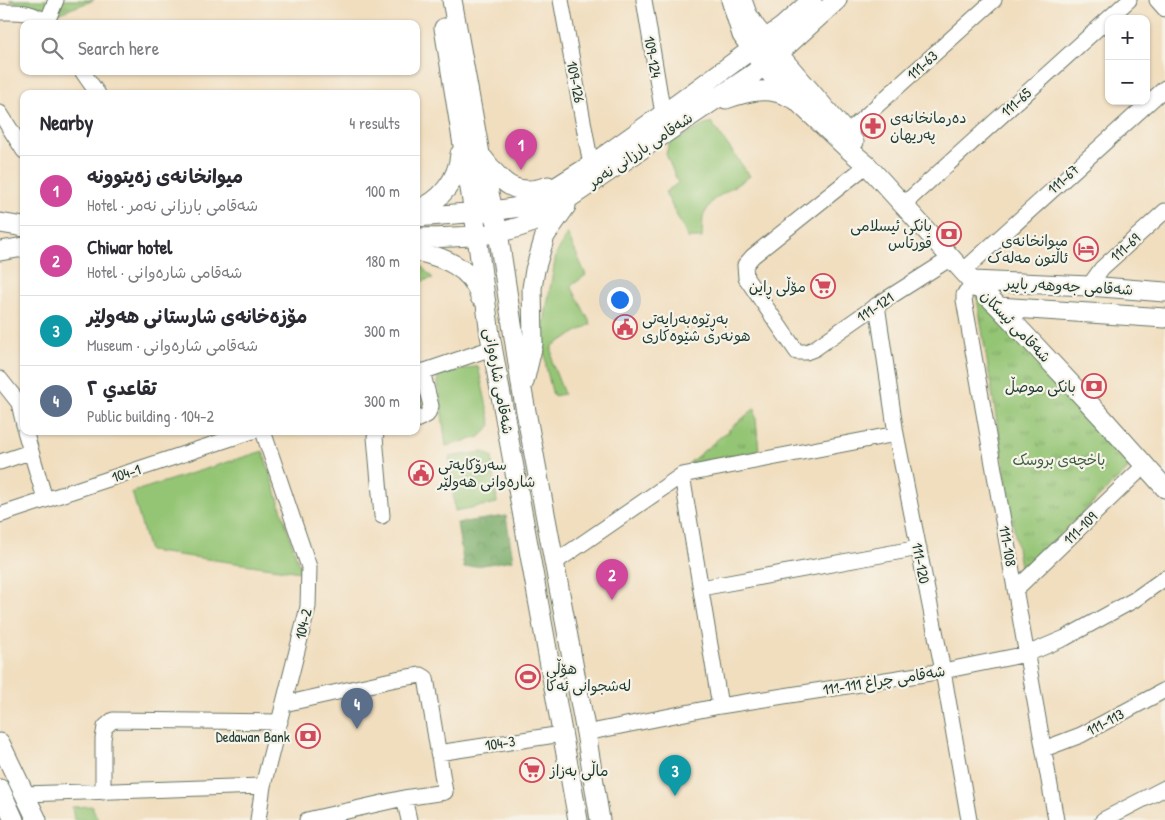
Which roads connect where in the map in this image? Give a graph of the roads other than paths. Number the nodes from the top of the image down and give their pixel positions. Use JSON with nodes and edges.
{"nodes":[{"id":1,"x":56,"y":0,"type":"edge"},
{"id":2,"x":440,"y":0,"type":"edge"},
{"id":3,"x":452,"y":0,"type":"edge"},
{"id":4,"x":561,"y":0,"type":"edge"},
{"id":5,"x":644,"y":0,"type":"edge"},
{"id":6,"x":837,"y":0,"type":"edge"},
{"id":7,"x":994,"y":0,"type":"edge"},
{"id":8,"x":1129,"y":0,"type":"edge"},
{"id":9,"x":1157,"y":0,"type":"edge"},
{"id":10,"x":811,"y":1,"type":"edge"},
{"id":11,"x":738,"y":6,"type":"edge"},
{"id":12,"x":1165,"y":9,"type":"edge"},
{"id":13,"x":0,"y":12,"type":"edge"},
{"id":14,"x":45,"y":19,"type":"edge"},
{"id":15,"x":810,"y":25,"type":"junction"},
{"id":16,"x":767,"y":48,"type":"junction"},
{"id":17,"x":730,"y":65,"type":"junction"},
{"id":18,"x":763,"y":66,"type":"junction"},
{"id":19,"x":85,"y":75,"type":"edge"},
{"id":20,"x":1165,"y":88,"type":"edge"},
{"id":21,"x":95,"y":90,"type":"edge"},
{"id":22,"x":805,"y":98,"type":"junction"},
{"id":23,"x":702,"y":108,"type":"junction"},
{"id":24,"x":0,"y":113,"type":"edge"},
{"id":25,"x":663,"y":114,"type":"junction"},
{"id":26,"x":850,"y":130,"type":"dead end"},
{"id":27,"x":461,"y":133,"type":"junction"},
{"id":28,"x":20,"y":145,"type":"edge"},
{"id":29,"x":480,"y":154,"type":"junction"},
{"id":30,"x":591,"y":165,"type":"junction"},
{"id":31,"x":867,"y":165,"type":"junction"},
{"id":32,"x":574,"y":185,"type":"junction"},
{"id":33,"x":903,"y":205,"type":"junction"},
{"id":34,"x":420,"y":208,"type":"edge"},
{"id":35,"x":493,"y":211,"type":"junction"},
{"id":36,"x":1165,"y":211,"type":"edge"},
{"id":37,"x":474,"y":213,"type":"junction"},
{"id":38,"x":420,"y":217,"type":"edge"},
{"id":39,"x":0,"y":223,"type":"edge"},
{"id":40,"x":20,"y":227,"type":"edge"},
{"id":41,"x":20,"y":228,"type":"edge"},
{"id":42,"x":0,"y":230,"type":"edge"},
{"id":43,"x":498,"y":232,"type":"junction"},
{"id":44,"x":477,"y":236,"type":"junction"},
{"id":45,"x":420,"y":238,"type":"edge"},
{"id":46,"x":0,"y":247,"type":"edge"},
{"id":47,"x":20,"y":247,"type":"edge"},
{"id":48,"x":20,"y":248,"type":"edge"},
{"id":49,"x":0,"y":251,"type":"edge"},
{"id":50,"x":420,"y":252,"type":"edge"},
{"id":51,"x":967,"y":276,"type":"junction"},
{"id":52,"x":1090,"y":286,"type":"junction"},
{"id":53,"x":1165,"y":292,"type":"edge"},
{"id":54,"x":877,"y":305,"type":"junction"},
{"id":55,"x":999,"y":307,"type":"junction"},
{"id":56,"x":1165,"y":318,"type":"edge"},
{"id":57,"x":491,"y":341,"type":"junction"},
{"id":58,"x":420,"y":373,"type":"edge"},
{"id":59,"x":420,"y":376,"type":"edge"},
{"id":60,"x":0,"y":380,"type":"edge"},
{"id":61,"x":522,"y":390,"type":"junction"},
{"id":62,"x":20,"y":410,"type":"edge"},
{"id":63,"x":420,"y":418,"type":"edge"},
{"id":64,"x":896,"y":434,"type":"junction"},
{"id":65,"x":26,"y":435,"type":"edge"},
{"id":66,"x":241,"y":435,"type":"edge"},
{"id":67,"x":265,"y":435,"type":"edge"},
{"id":68,"x":376,"y":435,"type":"edge"},
{"id":69,"x":30,"y":452,"type":"junction"},
{"id":70,"x":0,"y":462,"type":"edge"},
{"id":71,"x":1145,"y":466,"type":"junction"},
{"id":72,"x":682,"y":474,"type":"junction"},
{"id":73,"x":1163,"y":482,"type":"edge"},
{"id":74,"x":45,"y":499,"type":"junction"},
{"id":75,"x":0,"y":515,"type":"edge"},
{"id":76,"x":382,"y":516,"type":"dead end"},
{"id":77,"x":919,"y":548,"type":"junction"},
{"id":78,"x":554,"y":562,"type":"junction"},
{"id":79,"x":1165,"y":578,"type":"edge"},
{"id":80,"x":701,"y":588,"type":"junction"},
{"id":81,"x":1015,"y":590,"type":"junction"},
{"id":82,"x":1027,"y":654,"type":"junction"},
{"id":83,"x":942,"y":671,"type":"junction"},
{"id":84,"x":1165,"y":690,"type":"edge"},
{"id":85,"x":284,"y":704,"type":"junction"},
{"id":86,"x":720,"y":706,"type":"junction"},
{"id":87,"x":280,"y":722,"type":"junction"},
{"id":88,"x":586,"y":733,"type":"junction"},
{"id":89,"x":562,"y":734,"type":"junction"},
{"id":90,"x":0,"y":743,"type":"edge"},
{"id":91,"x":1044,"y":749,"type":"junction"},
{"id":92,"x":438,"y":753,"type":"junction"},
{"id":93,"x":594,"y":785,"type":"junction"},
{"id":94,"x":263,"y":786,"type":"junction"},
{"id":95,"x":1165,"y":788,"type":"edge"},
{"id":96,"x":0,"y":789,"type":"edge"},
{"id":97,"x":103,"y":792,"type":"junction"},
{"id":98,"x":24,"y":794,"type":"junction"},
{"id":99,"x":404,"y":798,"type":"junction"},
{"id":100,"x":14,"y":820,"type":"edge"},
{"id":101,"x":37,"y":820,"type":"edge"},
{"id":102,"x":258,"y":820,"type":"edge"},
{"id":103,"x":306,"y":820,"type":"edge"},
{"id":104,"x":409,"y":820,"type":"edge"},
{"id":105,"x":578,"y":820,"type":"edge"},
{"id":106,"x":600,"y":820,"type":"edge"},
{"id":107,"x":604,"y":820,"type":"edge"},
{"id":108,"x":969,"y":820,"type":"edge"},
{"id":109,"x":1056,"y":820,"type":"edge"},
{"id":110,"x":1104,"y":820,"type":"edge"}],
"edges":[{"from":1,"to":14,"type":"street"},
{"from":2,"to":27,"type":"main road","name":"شەقامی شارەوانی"},
{"from":3,"to":29,"type":"main road","name":"شەقامی شارەوانی"},
{"from":4,"to":30,"type":"street","name":"109-126"},
{"from":5,"to":25,"type":"street","name":"109-124"},
{"from":6,"to":15,"type":"main road","name":"شەقامی بارزانی نەمر"},
{"from":7,"to":26,"type":"street","name":"111-63"},
{"from":8,"to":33,"type":"street","name":"111-65"},
{"from":9,"to":12,"type":"street"},
{"from":10,"to":11,"type":"main road"},
{"from":10,"to":16,"type":"main road","name":"شەقامی بارزانی نەمر"},
{"from":11,"to":16,"type":"main road","name":"شەقامی ئیسکان"},
{"from":11,"to":17,"type":"main road"},
{"from":13,"to":14,"type":"street"},
{"from":15,"to":16,"type":"main road","name":"شەقامی بارزانی نەمر"},
{"from":15,"to":22,"type":"main road"},
{"from":16,"to":17,"type":"main road","name":"شەقامی بارزانی نەمر"},
{"from":16,"to":18,"type":"main road","name":"شەقامی بارزانی نەمر"},
{"from":16,"to":22,"type":"main road","name":"شەقامی ئیسکان"},
{"from":17,"to":25,"type":"main road","name":"شەقامی بارزانی نەمر"},
{"from":18,"to":22,"type":"main road","name":"شەقامی ئیسکان"},
{"from":18,"to":23,"type":"main road","name":"شەقامی بارزانی نەمر"},
{"from":19,"to":21,"type":"street"},
{"from":20,"to":51,"type":"street","name":"111-67"},
{"from":22,"to":23,"type":"main road"},
{"from":22,"to":31,"type":"main road","name":"شەقامی ئیسکان"},
{"from":23,"to":32,"type":"main road","name":"شەقامی بارزانی نەمر"},
{"from":24,"to":28,"type":"street"},
{"from":25,"to":30,"type":"main road","name":"شەقامی بارزانی نەمر"},
{"from":27,"to":34,"type":"main road"},
{"from":27,"to":37,"type":"main road","name":"شەقامی شارەوانی"},
{"from":29,"to":32,"type":"main road"},
{"from":29,"to":35,"type":"main road","name":"شەقامی شارەوانی"},
{"from":30,"to":32,"type":"main road","name":"شەقامی بارزانی نەمر"},
{"from":31,"to":33,"type":"main road","name":"شەقامی ئیسکان"},
{"from":31,"to":54,"type":"street","name":"111-121"},
{"from":32,"to":35,"type":"main road","name":"شەقامی بارزانی نەمر"},
{"from":32,"to":43,"type":"main road","name":"شەقامی بارزانی نەمر"},
{"from":32,"to":61,"type":"main road"},
{"from":33,"to":51,"type":"main road","name":"شەقامی ئیسکان"},
{"from":35,"to":37,"type":"main road","name":"شەقامی بارزانی نەمر"},
{"from":35,"to":43,"type":"main road","name":"شەقامی شارەوانی"},
{"from":36,"to":52,"type":"street","name":"111-69"},
{"from":37,"to":38,"type":"main road","name":"شەقامی بارزانی نەمر"},
{"from":37,"to":44,"type":"main road","name":"شەقامی شارەوانی"},
{"from":39,"to":40,"type":"main road"},
{"from":41,"to":42,"type":"main road"},
{"from":43,"to":44,"type":"main road","name":"شەقامی بارزانی نەمر"},
{"from":43,"to":61,"type":"main road","name":"شەقامی شارەوانی"},
{"from":44,"to":45,"type":"main road","name":"شەقامی بارزانی نەمر"},
{"from":44,"to":57,"type":"main road","name":"شەقامی شارەوانی"},
{"from":46,"to":47,"type":"main road"},
{"from":48,"to":49,"type":"main road"},
{"from":50,"to":57,"type":"main road"},
{"from":51,"to":52,"type":"main road","name":"شەقامی جەوهەر باپیر"},
{"from":51,"to":54,"type":"street","name":"111-121"},
{"from":51,"to":55,"type":"main road","name":"شەقامی ئیسکان"},
{"from":51,"to":81,"type":"street","name":"111-108"},
{"from":52,"to":53,"type":"main road","name":"شەقامی جەوهەر باپیر"},
{"from":54,"to":64,"type":"street","name":"111-120"},
{"from":55,"to":56,"type":"main road","name":"شەقامی جەوهەر باپیر"},
{"from":55,"to":71,"type":"main road","name":"شەقامی ئیسکان"},
{"from":57,"to":58,"type":"street"},
{"from":57,"to":89,"type":"main road","name":"شەقامی شارەوانی"},
{"from":59,"to":63,"type":"street"},
{"from":60,"to":62,"type":"street"},
{"from":61,"to":78,"type":"main road","name":"شەقامی شارەوانی"},
{"from":64,"to":72,"type":"street"},
{"from":64,"to":77,"type":"street","name":"111-120"},
{"from":65,"to":69,"type":"street"},
{"from":66,"to":74,"type":"street","name":"104-1"},
{"from":67,"to":85,"type":"street","name":"104-2"},
{"from":68,"to":76,"type":"street"},
{"from":69,"to":70,"type":"street"},
{"from":69,"to":74,"type":"street"},
{"from":71,"to":73,"type":"main road","name":"شەقامی ئیسکان"},
{"from":71,"to":81,"type":"street","name":"111-109"},
{"from":72,"to":78,"type":"street"},
{"from":72,"to":80,"type":"street"},
{"from":74,"to":75,"type":"street","name":"104-1"},
{"from":77,"to":80,"type":"street"},
{"from":77,"to":83,"type":"street","name":"111-120"},
{"from":78,"to":88,"type":"main road","name":"شەقامی شارەوانی"},
{"from":79,"to":82,"type":"street","name":"شەقامی چراغ 111-111"},
{"from":80,"to":86,"type":"street"},
{"from":81,"to":82,"type":"street","name":"111-108"},
{"from":82,"to":83,"type":"street","name":"شەقامی چراغ 111-111"},
{"from":82,"to":91,"type":"street","name":"111-108"},
{"from":83,"to":86,"type":"street","name":"شەقامی چراغ 111-111"},
{"from":83,"to":108,"type":"street","name":"111-120"},
{"from":84,"to":91,"type":"street","name":"111-113"},
{"from":85,"to":87,"type":"street","name":"104-2"},
{"from":85,"to":92,"type":"street"},
{"from":86,"to":88,"type":"street","name":"شەقامی چراغ 111-111"},
{"from":87,"to":94,"type":"street","name":"104-2"},
{"from":87,"to":97,"type":"street"},
{"from":88,"to":93,"type":"main road","name":"شەقامی شارەوانی"},
{"from":89,"to":92,"type":"street","name":"104-3"},
{"from":89,"to":105,"type":"main road","name":"شەقامی شارەوانی"},
{"from":90,"to":98,"type":"main road"},
{"from":91,"to":109,"type":"street","name":"111-108"},
{"from":92,"to":99,"type":"street"},
{"from":93,"to":106,"type":"main road","name":"شەقامی شارەوانی"},
{"from":93,"to":107,"type":"main road","name":"شەقامی شارەوانی"},
{"from":94,"to":97,"type":"street"},
{"from":94,"to":102,"type":"street","name":"104-2"},
{"from":95,"to":110,"type":"street"},
{"from":96,"to":100,"type":"main road"},
{"from":97,"to":98,"type":"street"},
{"from":98,"to":101,"type":"main road"},
{"from":99,"to":103,"type":"street"},
{"from":99,"to":104,"type":"street"}]}
